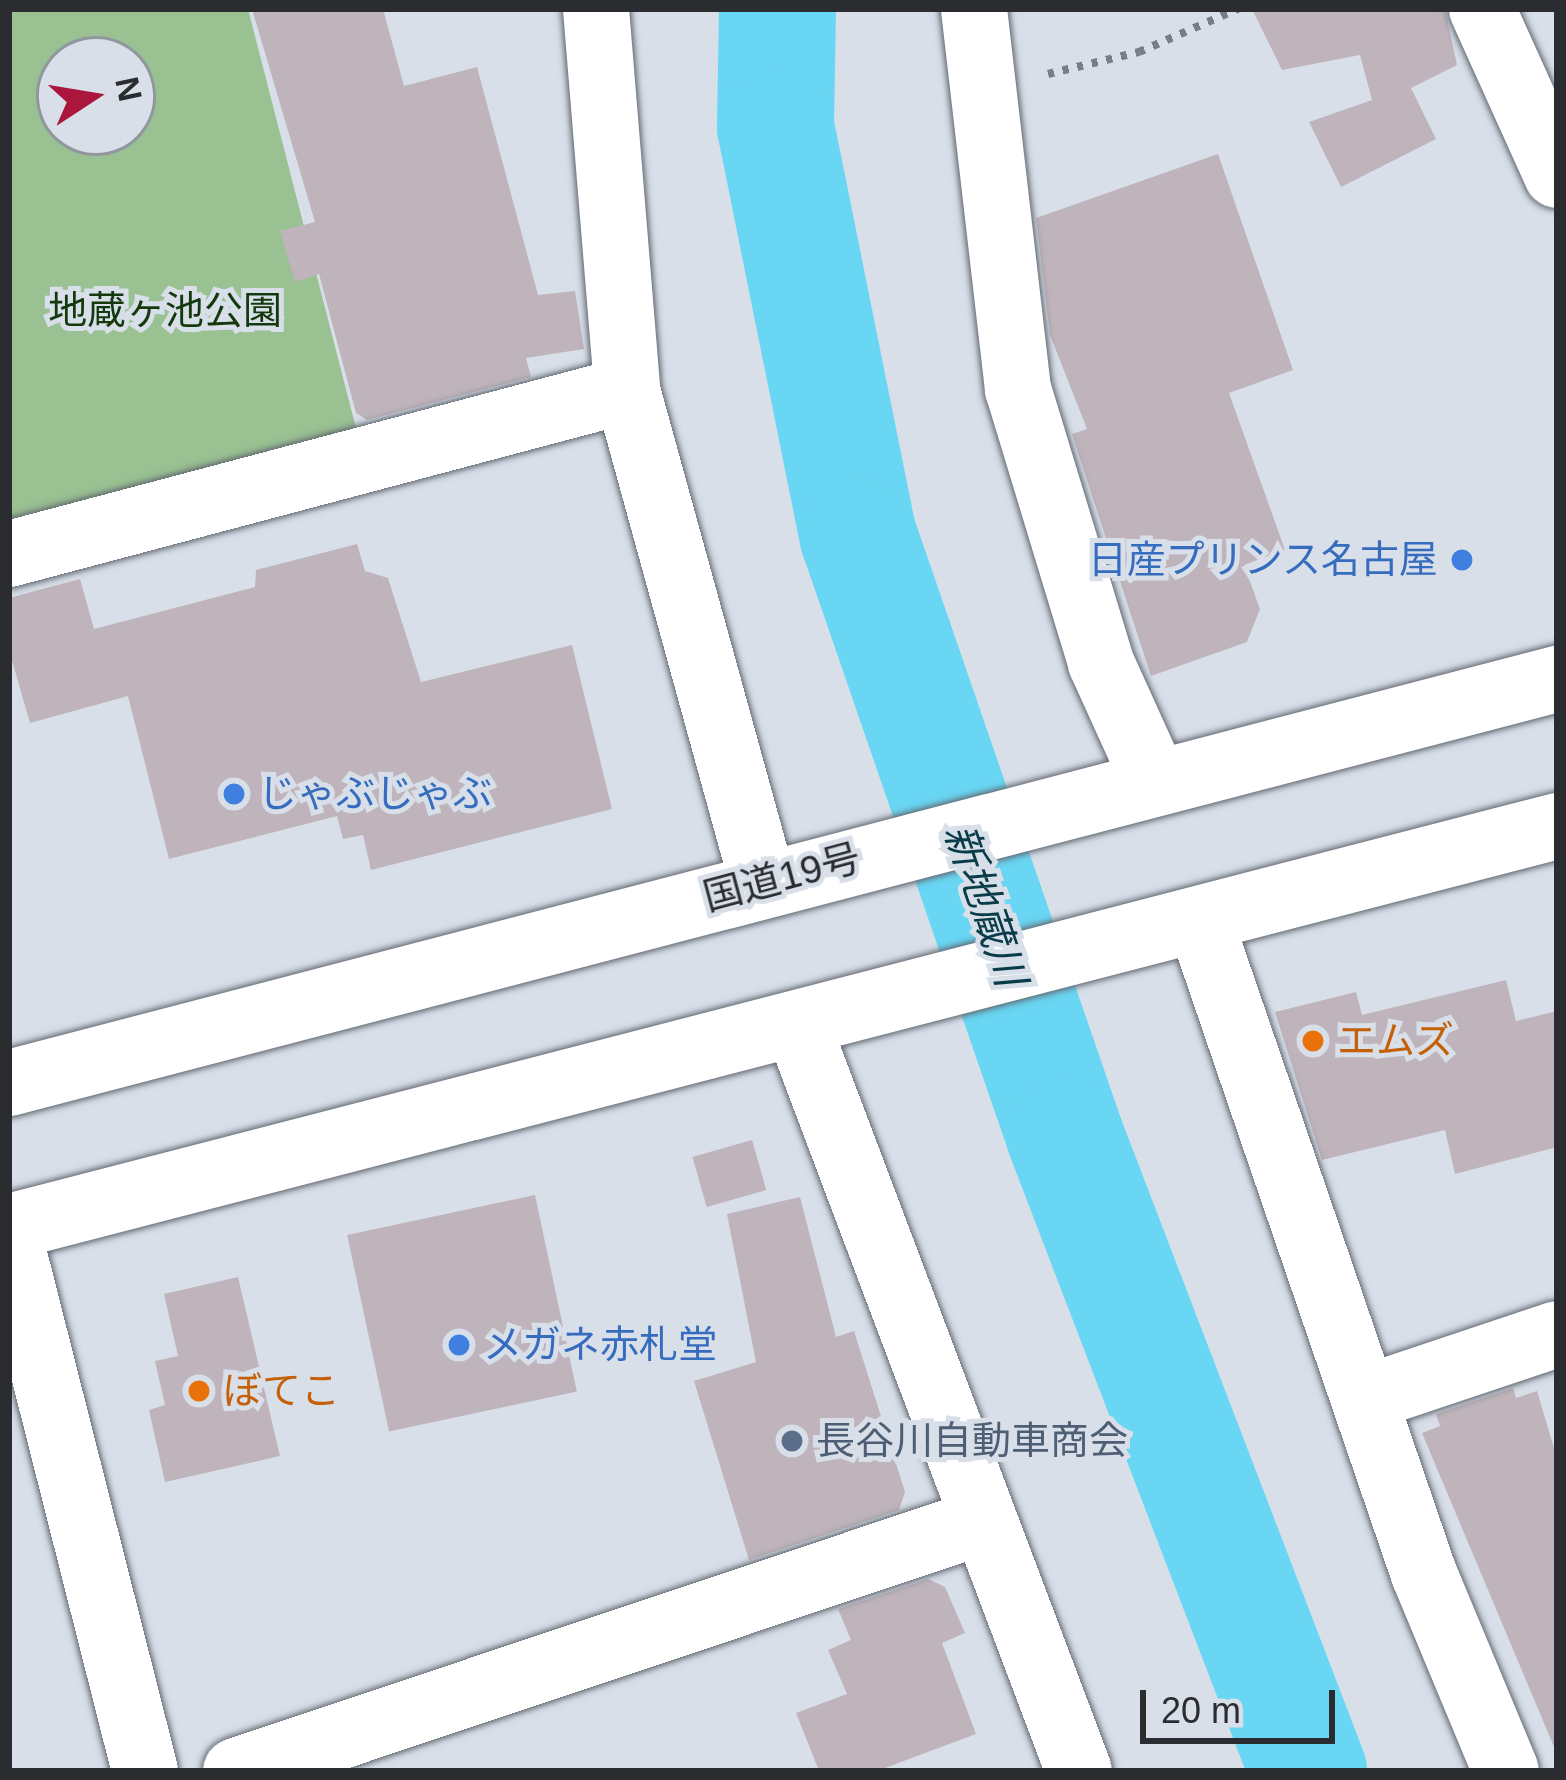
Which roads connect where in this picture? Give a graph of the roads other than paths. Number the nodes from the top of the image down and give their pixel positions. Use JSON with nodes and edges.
{"nodes":[{"id":1,"x":596,"y":9,"type":"edge"},
{"id":2,"x":974,"y":9,"type":"edge"},
{"id":3,"x":1482,"y":9,"type":"edge"},
{"id":4,"x":1557,"y":176,"type":"edge"},
{"id":5,"x":627,"y":390,"type":"junction"},
{"id":6,"x":9,"y":554,"type":"edge"},
{"id":7,"x":1557,"y":680,"type":"edge"},
{"id":8,"x":1136,"y":787,"type":"junction"},
{"id":9,"x":1557,"y":826,"type":"edge"},
{"id":10,"x":788,"y":876,"type":"junction"},
{"id":11,"x":1178,"y":926,"type":"junction"},
{"id":12,"x":822,"y":1020,"type":"junction"},
{"id":13,"x":9,"y":1083,"type":"edge"},
{"id":14,"x":9,"y":1231,"type":"edge"},
{"id":15,"x":1557,"y":1334,"type":"edge"},
{"id":16,"x":1366,"y":1398,"type":"junction"},
{"id":17,"x":984,"y":1521,"type":"junction"},
{"id":18,"x":145,"y":1771,"type":"edge"},
{"id":19,"x":236,"y":1771,"type":"edge"},
{"id":20,"x":1079,"y":1771,"type":"edge"},
{"id":21,"x":1506,"y":1771,"type":"edge"}],
"edges":[{"from":1,"to":5,"type":"main road"},
{"from":2,"to":8,"type":"main road"},
{"from":3,"to":4,"type":"main road"},
{"from":5,"to":6,"type":"main road"},
{"from":5,"to":10,"type":"main road"},
{"from":7,"to":8,"type":"main road","name":"国道19号"},
{"from":8,"to":10,"type":"main road","name":"国道19号"},
{"from":9,"to":11,"type":"main road"},
{"from":10,"to":13,"type":"main road","name":"国道19号"},
{"from":11,"to":12,"type":"main road"},
{"from":11,"to":16,"type":"main road"},
{"from":12,"to":14,"type":"main road"},
{"from":12,"to":17,"type":"main road"},
{"from":14,"to":18,"type":"main road"},
{"from":15,"to":16,"type":"main road"},
{"from":16,"to":21,"type":"main road"},
{"from":17,"to":19,"type":"main road"},
{"from":17,"to":20,"type":"main road"}]}
